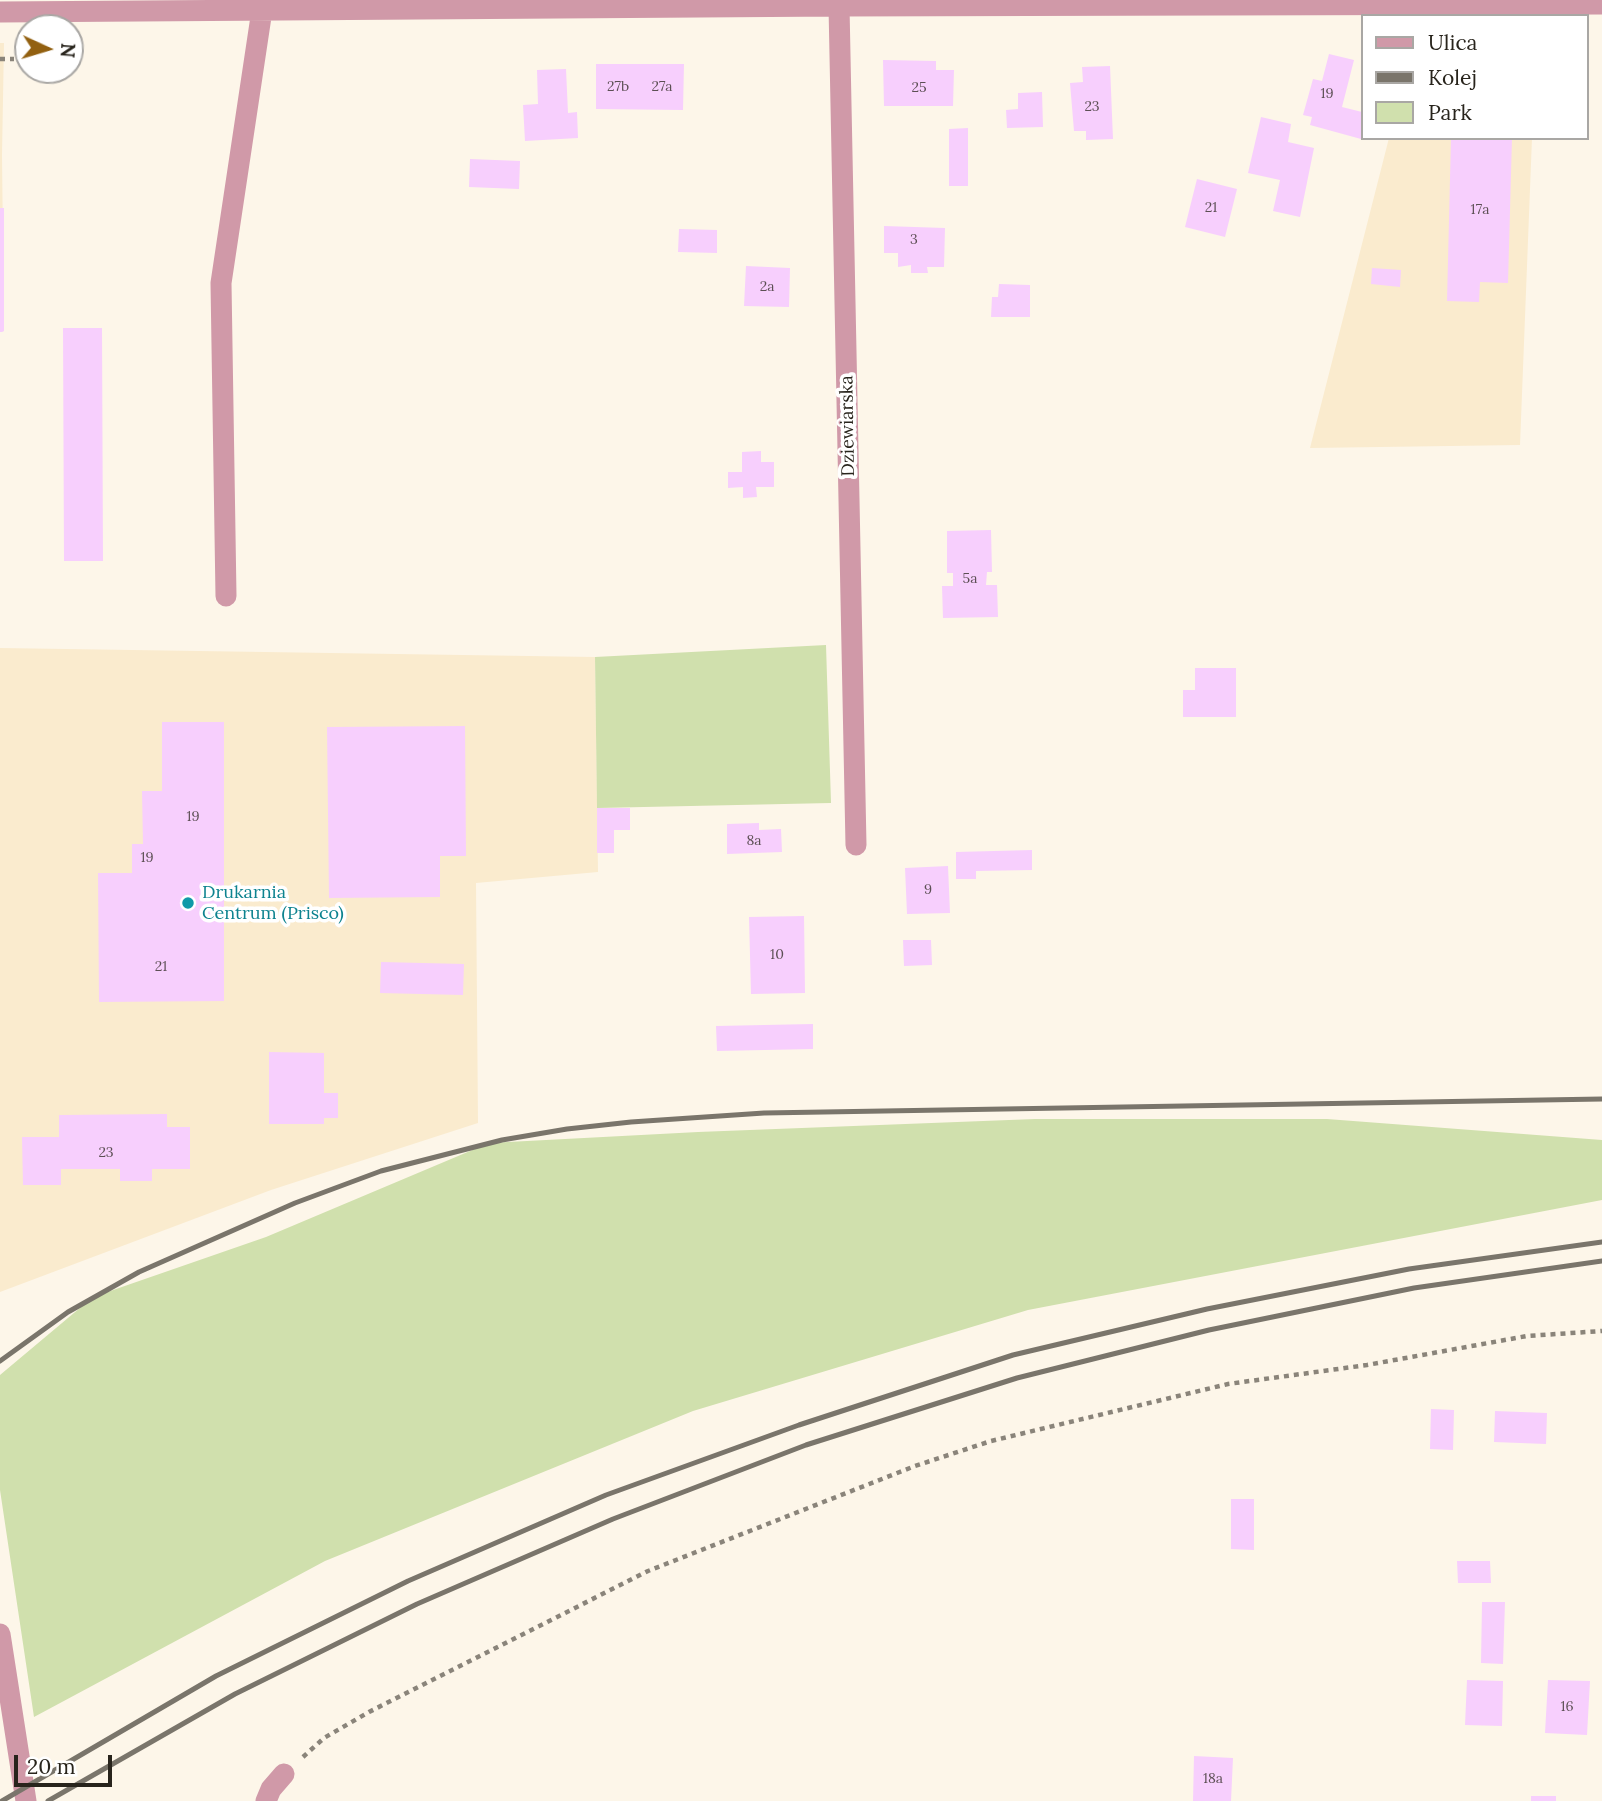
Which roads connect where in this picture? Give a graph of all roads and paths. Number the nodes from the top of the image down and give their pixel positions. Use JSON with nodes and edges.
{"nodes":[{"id":1,"x":1354,"y":2,"type":"edge"},
{"id":2,"x":1602,"y":4,"type":"edge"},
{"id":3,"x":839,"y":6,"type":"junction"},
{"id":4,"x":262,"y":10,"type":"junction"},
{"id":5,"x":0,"y":12,"type":"edge"},
{"id":6,"x":0,"y":59,"type":"edge"},
{"id":7,"x":14,"y":59,"type":"dead end"},
{"id":8,"x":226,"y":596,"type":"dead end"},
{"id":9,"x":856,"y":845,"type":"dead end"},
{"id":10,"x":1602,"y":1331,"type":"edge"},
{"id":11,"x":0,"y":1634,"type":"edge"},
{"id":12,"x":284,"y":1774,"type":"joint"},
{"id":13,"x":26,"y":1801,"type":"edge"},
{"id":14,"x":265,"y":1801,"type":"edge"}],
"edges":[{"from":1,"to":2,"type":"street"},
{"from":1,"to":3,"type":"street"},
{"from":3,"to":4,"type":"street"},
{"from":3,"to":9,"type":"street","name":"Dziewiarska"},
{"from":4,"to":5,"type":"street"},
{"from":4,"to":8,"type":"street"},
{"from":6,"to":7,"type":"path"},
{"from":10,"to":12,"type":"path"},
{"from":11,"to":13,"type":"street"},
{"from":12,"to":14,"type":"street"}]}
